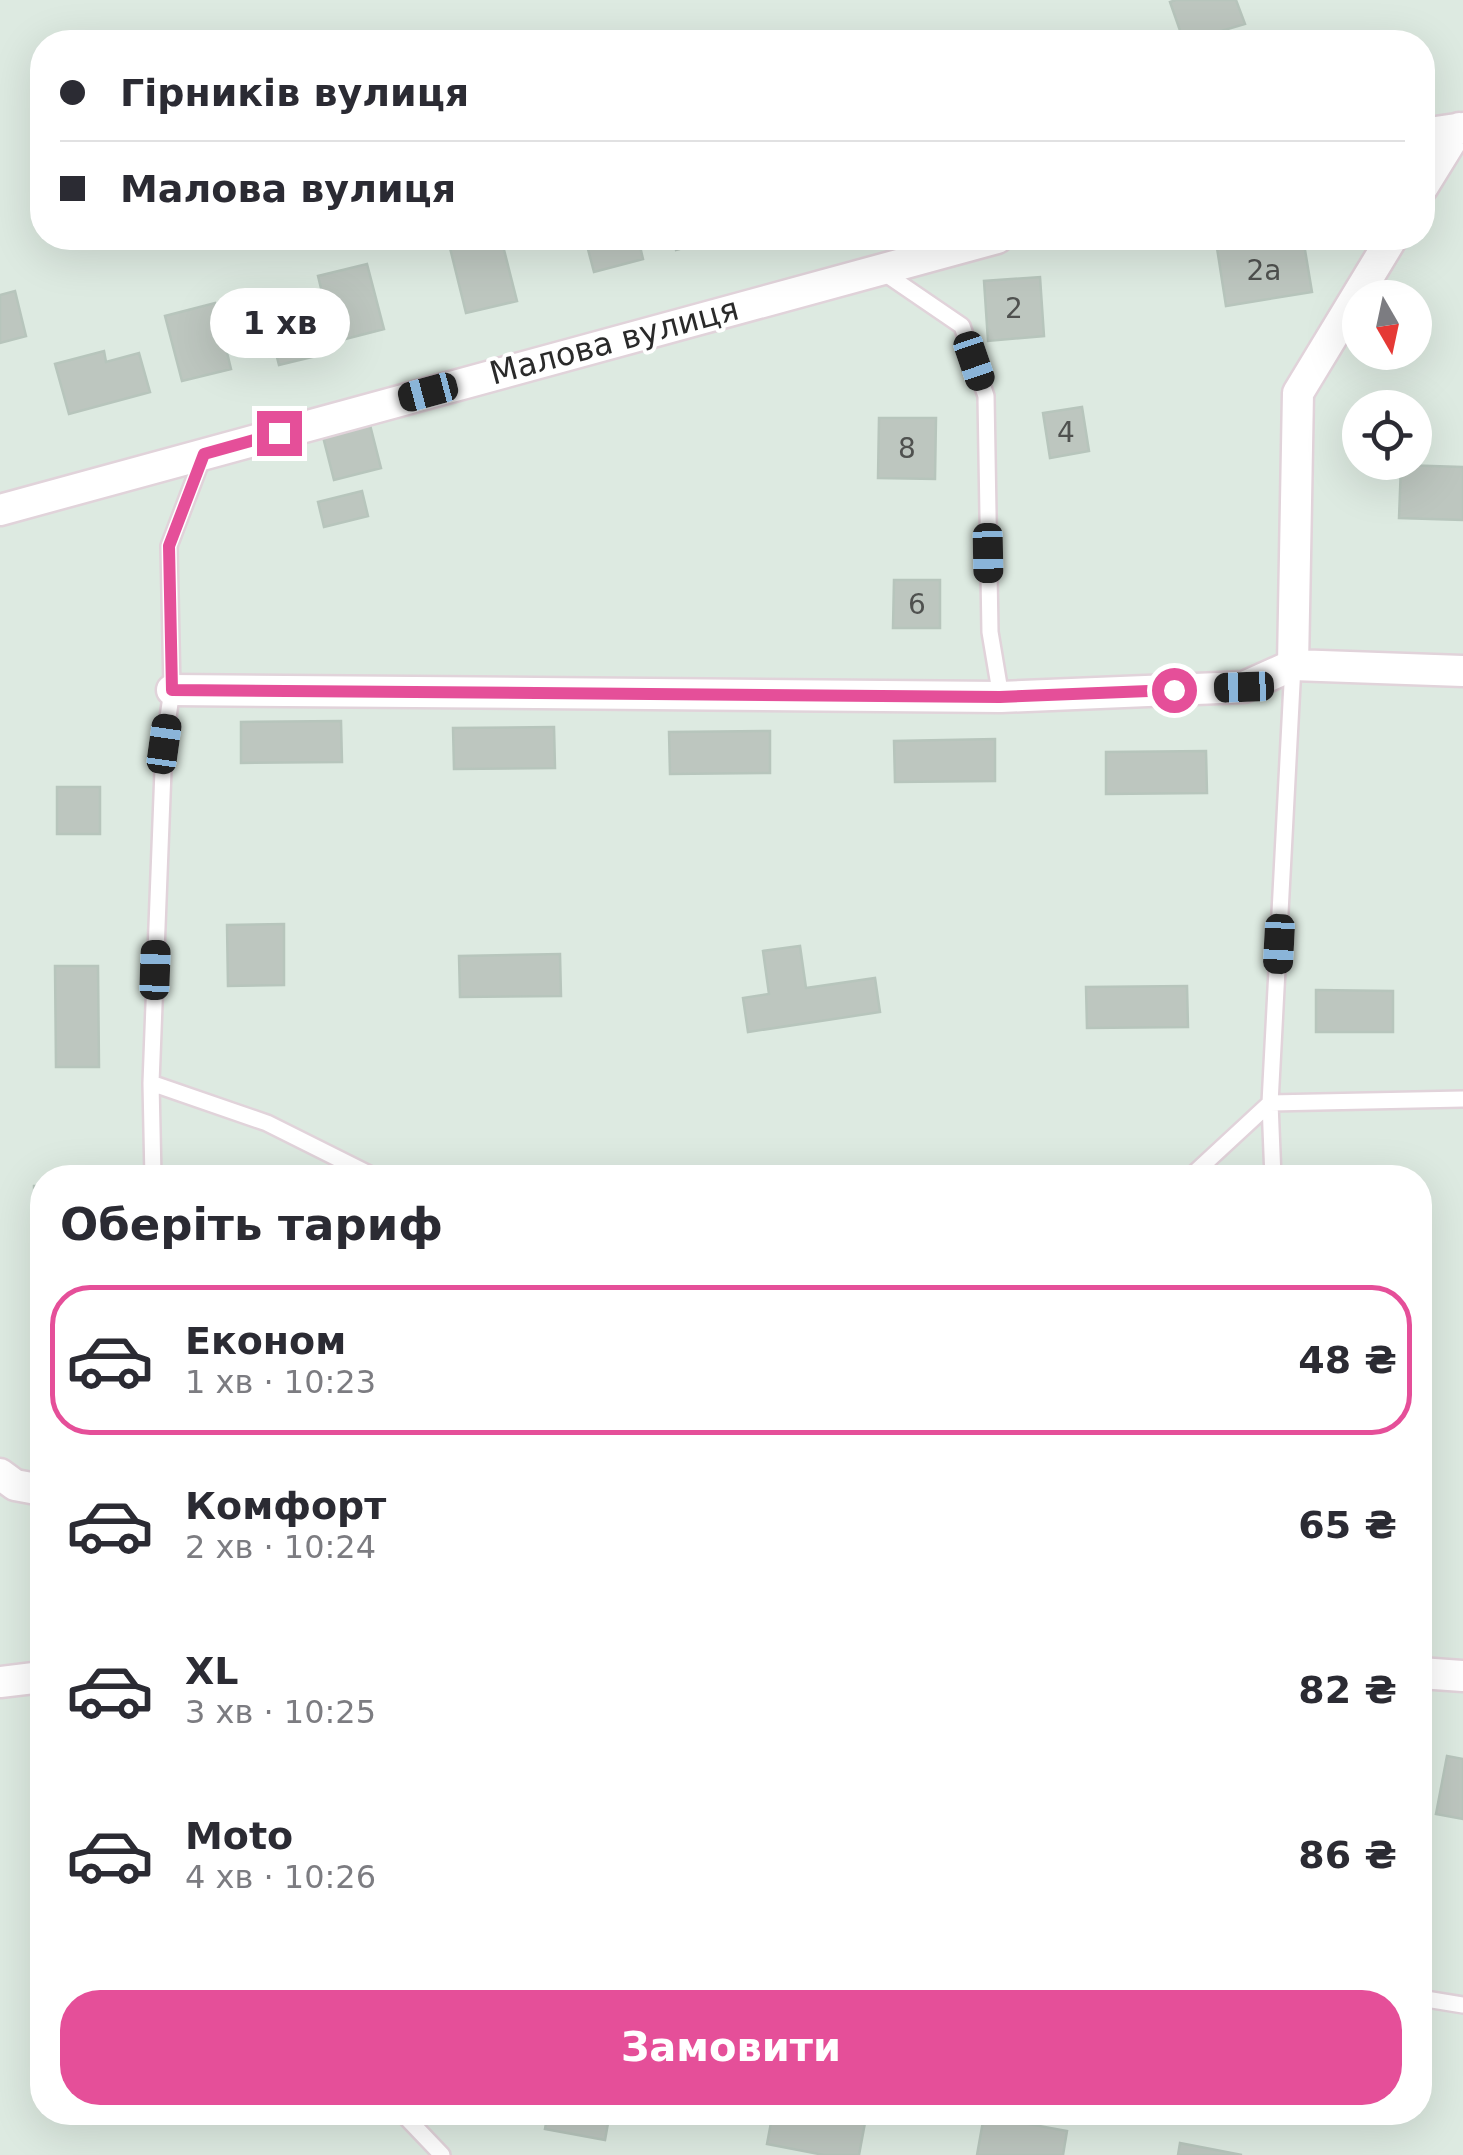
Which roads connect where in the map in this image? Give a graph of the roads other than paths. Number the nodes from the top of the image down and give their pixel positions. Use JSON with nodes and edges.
{"nodes":[{"id":1,"x":1461,"y":128,"type":"edge"},
{"id":2,"x":1435,"y":132,"type":"edge"},
{"id":3,"x":1435,"y":168,"type":"edge"},
{"id":4,"x":951,"y":250,"type":"edge"},
{"id":5,"x":1385,"y":250,"type":"edge"},
{"id":6,"x":877,"y":269,"type":"junction"},
{"id":7,"x":204,"y":454,"type":"junction"},
{"id":8,"x":0,"y":510,"type":"edge"},
{"id":9,"x":1293,"y":665,"type":"junction"},
{"id":10,"x":1463,"y":671,"type":"edge"},
{"id":11,"x":172,"y":690,"type":"junction"},
{"id":12,"x":1000,"y":697,"type":"junction"},
{"id":13,"x":151,"y":1083,"type":"junction"},
{"id":14,"x":1463,"y":1099,"type":"edge"},
{"id":15,"x":1270,"y":1102,"type":"junction"},
{"id":16,"x":152,"y":1165,"type":"edge"},
{"id":17,"x":351,"y":1165,"type":"edge"},
{"id":18,"x":1203,"y":1165,"type":"edge"},
{"id":19,"x":1272,"y":1165,"type":"edge"},
{"id":20,"x":0,"y":1474,"type":"edge"},
{"id":21,"x":30,"y":1488,"type":"edge"},
{"id":22,"x":1432,"y":1674,"type":"edge"},
{"id":23,"x":1463,"y":1676,"type":"edge"},
{"id":24,"x":30,"y":1678,"type":"edge"},
{"id":25,"x":0,"y":1682,"type":"edge"},
{"id":26,"x":1432,"y":2000,"type":"edge"},
{"id":27,"x":1463,"y":2005,"type":"edge"},
{"id":28,"x":414,"y":2125,"type":"edge"},
{"id":29,"x":442,"y":2155,"type":"edge"}],
"edges":[{"from":1,"to":2,"type":"street"},
{"from":1,"to":3,"type":"street"},
{"from":4,"to":6,"type":"street","name":"Малова вулиця"},
{"from":5,"to":9,"type":"street"},
{"from":6,"to":7,"type":"street","name":"Малова вулиця"},
{"from":6,"to":12,"type":"lane"},
{"from":7,"to":8,"type":"street","name":"Малова вулиця"},
{"from":7,"to":11,"type":"lane"},
{"from":9,"to":10,"type":"street"},
{"from":9,"to":12,"type":"street"},
{"from":9,"to":15,"type":"lane"},
{"from":11,"to":12,"type":"street"},
{"from":11,"to":13,"type":"lane"},
{"from":13,"to":16,"type":"lane"},
{"from":13,"to":17,"type":"lane"},
{"from":14,"to":15,"type":"lane"},
{"from":15,"to":18,"type":"lane"},
{"from":15,"to":19,"type":"lane"},
{"from":20,"to":21,"type":"street"},
{"from":22,"to":23,"type":"street"},
{"from":24,"to":25,"type":"street"},
{"from":26,"to":27,"type":"lane"},
{"from":28,"to":29,"type":"lane"}]}
